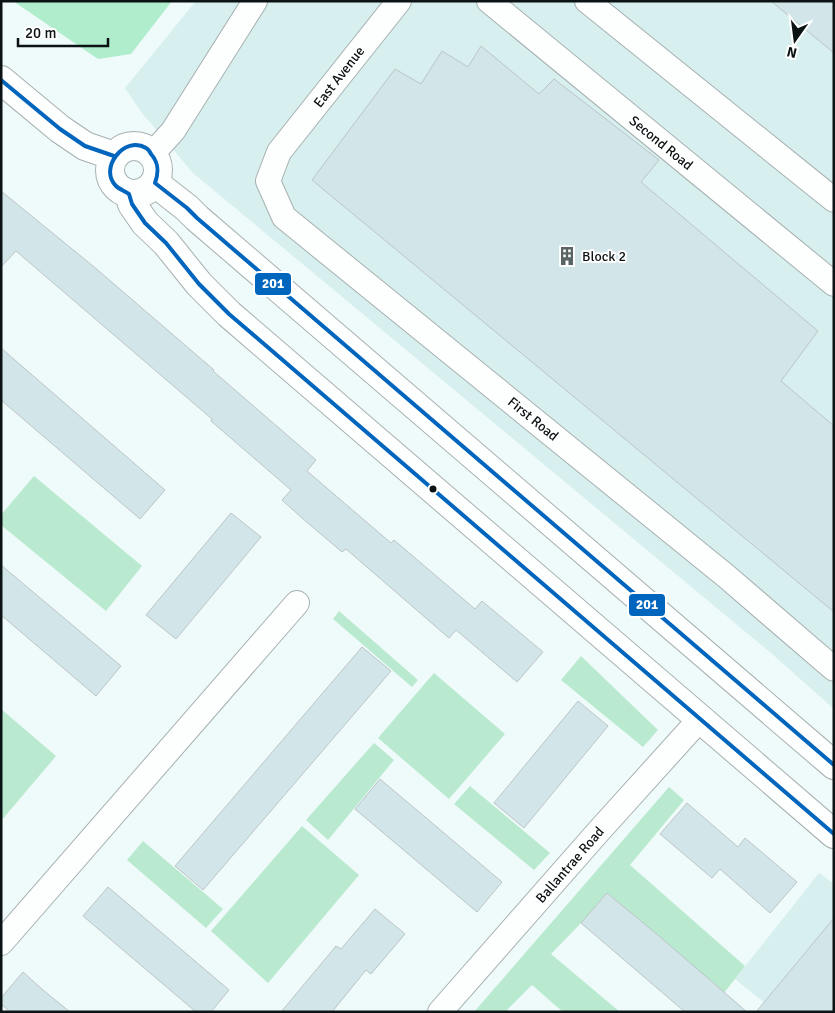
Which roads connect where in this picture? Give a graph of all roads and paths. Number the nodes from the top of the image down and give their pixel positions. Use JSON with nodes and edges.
{"nodes":[{"id":1,"x":255,"y":1,"type":"edge"},
{"id":2,"x":399,"y":1,"type":"edge"},
{"id":3,"x":489,"y":1,"type":"edge"},
{"id":4,"x":587,"y":1,"type":"edge"},
{"id":5,"x":1,"y":80,"type":"edge"},
{"id":6,"x":279,"y":152,"type":"joint"},
{"id":7,"x":152,"y":153,"type":"junction"},
{"id":8,"x":114,"y":156,"type":"junction"},
{"id":9,"x":155,"y":184,"type":"junction"},
{"id":10,"x":129,"y":194,"type":"junction"},
{"id":11,"x":834,"y":200,"type":"edge"},
{"id":12,"x":834,"y":284,"type":"edge"},
{"id":13,"x":297,"y":603,"type":"dead end"},
{"id":14,"x":834,"y":668,"type":"edge"},
{"id":15,"x":700,"y":719,"type":"junction"},
{"id":16,"x":834,"y":765,"type":"edge"},
{"id":17,"x":834,"y":834,"type":"edge"},
{"id":18,"x":1,"y":943,"type":"edge"},
{"id":19,"x":440,"y":1012,"type":"edge"}],
"edges":[{"from":1,"to":7,"type":"street"},
{"from":2,"to":6,"type":"street","name":"East Avenue"},
{"from":3,"to":12,"type":"street","name":"Second Road"},
{"from":4,"to":11,"type":"street"},
{"from":5,"to":8,"type":"main road"},
{"from":6,"to":14,"type":"street","name":"First Road"},
{"from":7,"to":8,"type":"main road"},
{"from":7,"to":9,"type":"main road"},
{"from":8,"to":10,"type":"main road"},
{"from":9,"to":10,"type":"main road"},
{"from":9,"to":16,"type":"main road"},
{"from":10,"to":15,"type":"main road"},
{"from":13,"to":18,"type":"street"},
{"from":15,"to":17,"type":"main road"},
{"from":15,"to":19,"type":"street","name":"Ballantrae Road"}]}
